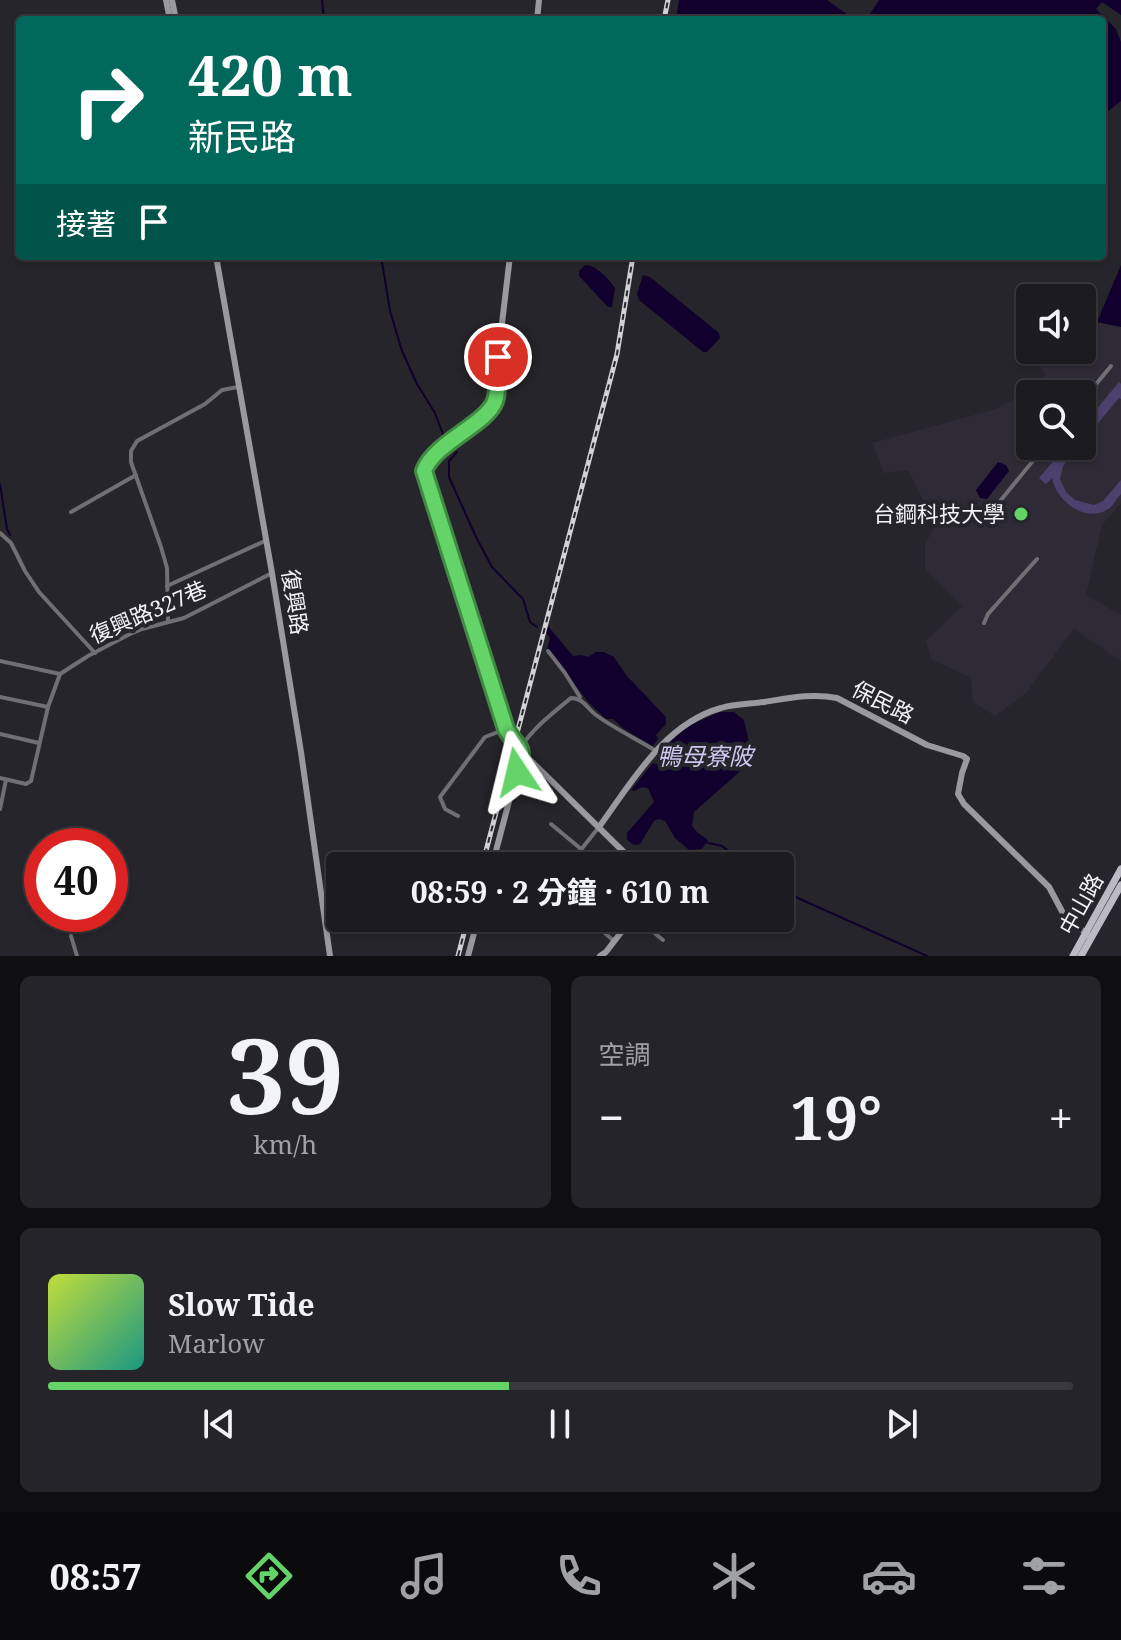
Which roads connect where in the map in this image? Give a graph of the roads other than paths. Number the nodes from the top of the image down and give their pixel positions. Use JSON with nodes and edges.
{"nodes":[{"id":1,"x":217,"y":260,"type":"edge"},
{"id":2,"x":510,"y":260,"type":"edge"},
{"id":3,"x":1111,"y":366,"type":"dead end"},
{"id":4,"x":1096,"y":384,"type":"edge"},
{"id":5,"x":238,"y":387,"type":"junction"},
{"id":6,"x":1034,"y":460,"type":"edge"},
{"id":7,"x":136,"y":475,"type":"junction"},
{"id":8,"x":71,"y":512,"type":"dead end"},
{"id":9,"x":983,"y":522,"type":"dead end"},
{"id":10,"x":0,"y":533,"type":"edge"},
{"id":11,"x":267,"y":540,"type":"junction"},
{"id":12,"x":1037,"y":559,"type":"dead end"},
{"id":13,"x":272,"y":573,"type":"junction"},
{"id":14,"x":167,"y":586,"type":"junction"},
{"id":15,"x":168,"y":623,"type":"junction"},
{"id":16,"x":984,"y":623,"type":"dead end"},
{"id":17,"x":548,"y":651,"type":"dead end"},
{"id":18,"x":95,"y":653,"type":"junction"},
{"id":19,"x":0,"y":661,"type":"edge"},
{"id":20,"x":60,"y":674,"type":"junction"},
{"id":21,"x":0,"y":697,"type":"edge"},
{"id":22,"x":581,"y":699,"type":"junction"},
{"id":23,"x":48,"y":707,"type":"junction"},
{"id":24,"x":506,"y":729,"type":"junction"},
{"id":25,"x":0,"y":734,"type":"edge"},
{"id":26,"x":39,"y":743,"type":"junction"},
{"id":27,"x":521,"y":749,"type":"junction"},
{"id":28,"x":656,"y":751,"type":"junction"},
{"id":29,"x":3,"y":779,"type":"edge"},
{"id":30,"x":0,"y":809,"type":"edge"},
{"id":31,"x":458,"y":816,"type":"dead end"},
{"id":32,"x":551,"y":824,"type":"dead end"},
{"id":33,"x":599,"y":827,"type":"junction"},
{"id":34,"x":581,"y":849,"type":"junction"},
{"id":35,"x":495,"y":852,"type":"edge"},
{"id":36,"x":579,"y":852,"type":"edge"},
{"id":37,"x":624,"y":852,"type":"edge"},
{"id":38,"x":1121,"y":869,"type":"edge"},
{"id":39,"x":1121,"y":885,"type":"edge"},
{"id":40,"x":474,"y":932,"type":"edge"},
{"id":41,"x":603,"y":932,"type":"edge"},
{"id":42,"x":622,"y":932,"type":"edge"},
{"id":43,"x":652,"y":932,"type":"edge"},
{"id":44,"x":1089,"y":935,"type":"junction"},
{"id":45,"x":71,"y":936,"type":"dead end"},
{"id":46,"x":663,"y":940,"type":"dead end"},
{"id":47,"x":614,"y":941,"type":"junction"},
{"id":48,"x":77,"y":956,"type":"edge"},
{"id":49,"x":330,"y":956,"type":"edge"},
{"id":50,"x":468,"y":956,"type":"edge"},
{"id":51,"x":600,"y":956,"type":"edge"},
{"id":52,"x":1073,"y":956,"type":"edge"},
{"id":53,"x":1081,"y":956,"type":"edge"}],
"edges":[{"from":1,"to":5,"type":"street","name":"復興路"},
{"from":2,"to":24,"type":"street"},
{"from":3,"to":4,"type":"street"},
{"from":5,"to":7,"type":"street"},
{"from":5,"to":11,"type":"street","name":"復興路"},
{"from":6,"to":9,"type":"street"},
{"from":7,"to":8,"type":"street"},
{"from":7,"to":14,"type":"street"},
{"from":10,"to":18,"type":"street"},
{"from":11,"to":13,"type":"street","name":"復興路"},
{"from":11,"to":14,"type":"street"},
{"from":12,"to":16,"type":"street"},
{"from":13,"to":15,"type":"street","name":"復興路327巷"},
{"from":13,"to":49,"type":"street","name":"復興路"},
{"from":14,"to":15,"type":"street"},
{"from":15,"to":18,"type":"street","name":"復興路327巷"},
{"from":17,"to":22,"type":"street"},
{"from":18,"to":20,"type":"street","name":"復興路327巷"},
{"from":19,"to":20,"type":"street"},
{"from":20,"to":23,"type":"street"},
{"from":21,"to":23,"type":"street"},
{"from":22,"to":27,"type":"street"},
{"from":22,"to":28,"type":"street"},
{"from":23,"to":26,"type":"street"},
{"from":24,"to":27,"type":"street"},
{"from":24,"to":31,"type":"street"},
{"from":25,"to":26,"type":"street"},
{"from":26,"to":29,"type":"street"},
{"from":27,"to":33,"type":"street"},
{"from":27,"to":35,"type":"street"},
{"from":28,"to":33,"type":"street","name":"保民路"},
{"from":28,"to":44,"type":"street","name":"保民路"},
{"from":29,"to":30,"type":"street"},
{"from":32,"to":34,"type":"street"},
{"from":33,"to":34,"type":"street","name":"保民路"},
{"from":33,"to":37,"type":"street"},
{"from":34,"to":36,"type":"street","name":"保民路"},
{"from":38,"to":44,"type":"main road","name":"中山路"},
{"from":39,"to":44,"type":"main road","name":"中山路"},
{"from":40,"to":50,"type":"street"},
{"from":41,"to":47,"type":"street"},
{"from":42,"to":47,"type":"street"},
{"from":43,"to":46,"type":"street"},
{"from":44,"to":52,"type":"main road","name":"中山路"},
{"from":44,"to":53,"type":"main road","name":"中山路"},
{"from":45,"to":48,"type":"street"},
{"from":47,"to":51,"type":"street"}]}
